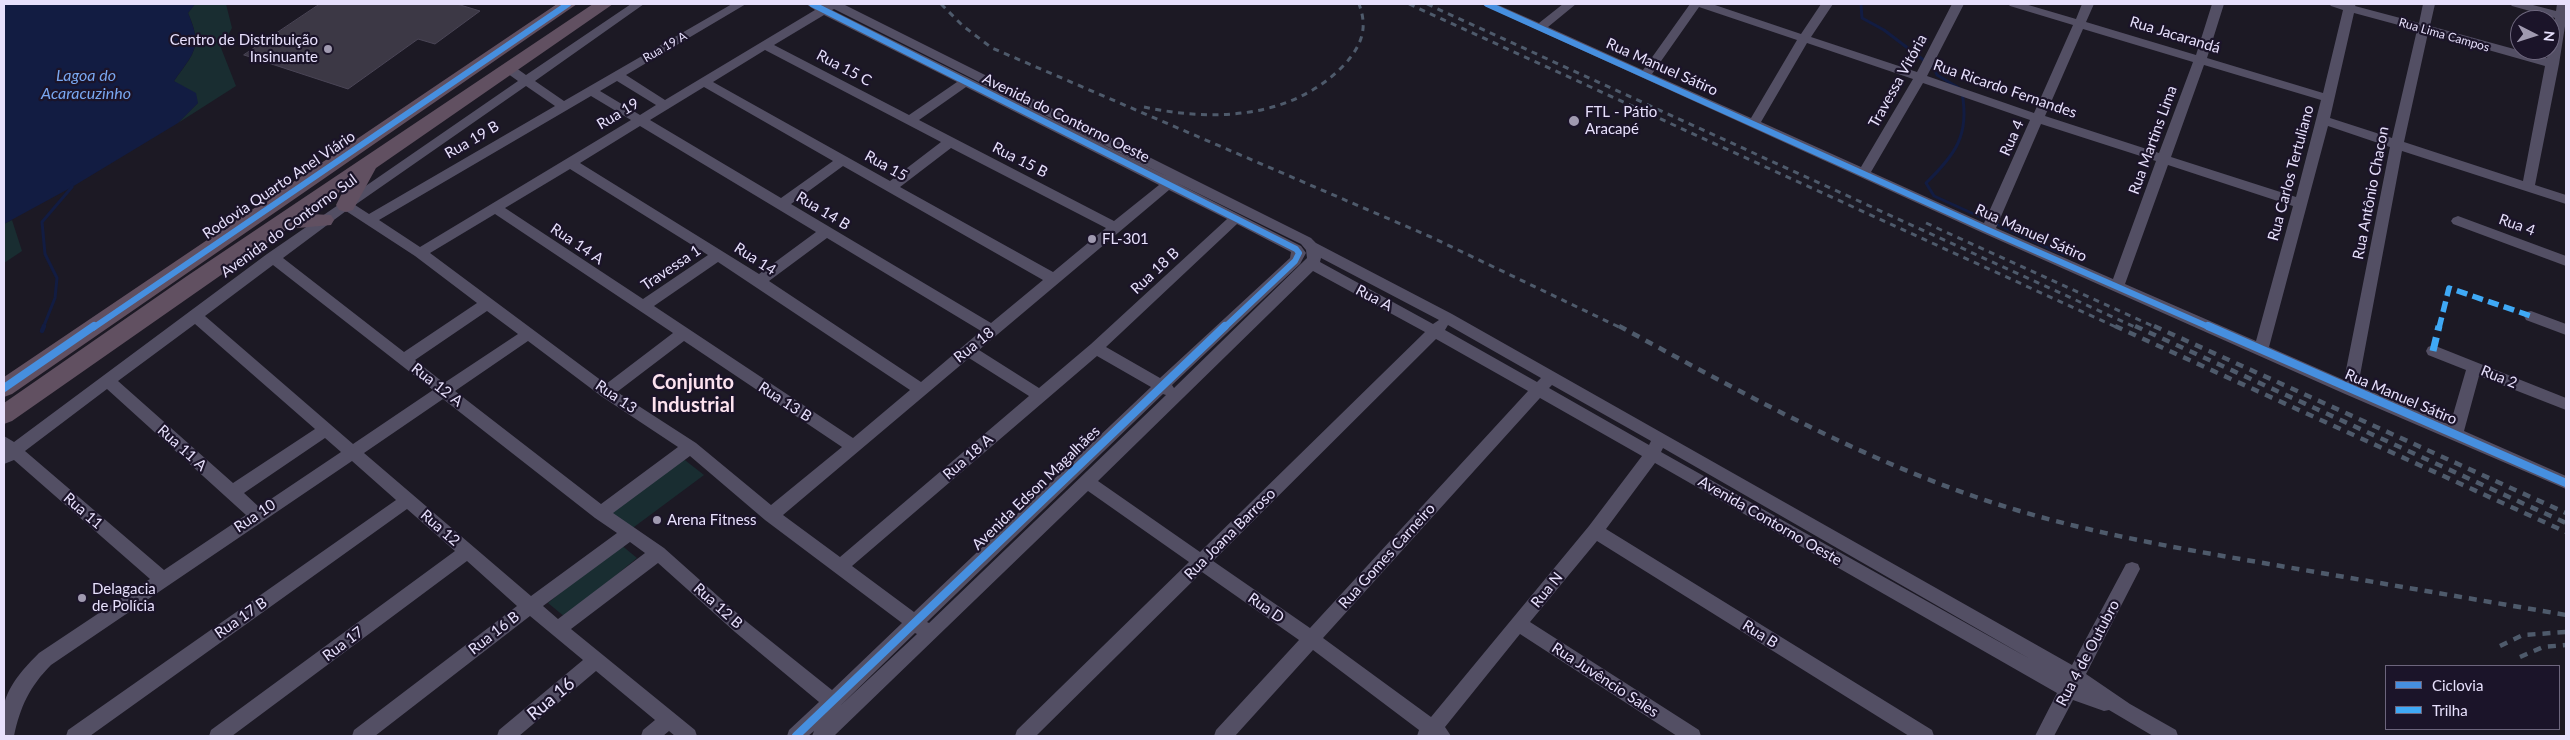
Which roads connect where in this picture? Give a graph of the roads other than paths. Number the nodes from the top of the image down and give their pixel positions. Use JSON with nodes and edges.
{"nodes":[{"id":1,"x":568,"y":4,"type":"edge"},
{"id":2,"x":604,"y":4,"type":"edge"},
{"id":3,"x":638,"y":4,"type":"edge"},
{"id":4,"x":649,"y":4,"type":"edge"},
{"id":5,"x":740,"y":4,"type":"edge"},
{"id":6,"x":1487,"y":4,"type":"edge"},
{"id":7,"x":1570,"y":4,"type":"edge"},
{"id":8,"x":1696,"y":4,"type":"edge"},
{"id":9,"x":1701,"y":4,"type":"edge"},
{"id":10,"x":1828,"y":4,"type":"edge"},
{"id":11,"x":1958,"y":4,"type":"edge"},
{"id":12,"x":2014,"y":4,"type":"edge"},
{"id":13,"x":2088,"y":4,"type":"edge"},
{"id":14,"x":2218,"y":4,"type":"edge"},
{"id":15,"x":2336,"y":4,"type":"edge"},
{"id":16,"x":2429,"y":4,"type":"edge"},
{"id":17,"x":2516,"y":4,"type":"edge"},
{"id":18,"x":826,"y":5,"type":"edge"},
{"id":19,"x":2349,"y":6,"type":"edge"},
{"id":20,"x":2564,"y":12,"type":"edge"},
{"id":21,"x":2079,"y":24,"type":"junction"},
{"id":22,"x":1540,"y":28,"type":"junction"},
{"id":23,"x":2423,"y":29,"type":"junction"},
{"id":24,"x":600,"y":31,"type":"junction"},
{"id":25,"x":1804,"y":38,"type":"junction"},
{"id":26,"x":764,"y":45,"type":"junction"},
{"id":27,"x":934,"y":60,"type":"junction"},
{"id":28,"x":2200,"y":60,"type":"junction"},
{"id":29,"x":2553,"y":64,"type":"junction"},
{"id":30,"x":508,"y":68,"type":"junction"},
{"id":31,"x":1646,"y":74,"type":"junction"},
{"id":32,"x":617,"y":75,"type":"junction"},
{"id":33,"x":1919,"y":77,"type":"junction"},
{"id":34,"x":524,"y":81,"type":"junction"},
{"id":35,"x":702,"y":81,"type":"junction"},
{"id":36,"x":965,"y":82,"type":"junction"},
{"id":37,"x":590,"y":90,"type":"junction"},
{"id":38,"x":2326,"y":98,"type":"junction"},
{"id":39,"x":664,"y":105,"type":"junction"},
{"id":40,"x":563,"y":106,"type":"junction"},
{"id":41,"x":1058,"y":115,"type":"junction"},
{"id":42,"x":2038,"y":118,"type":"junction"},
{"id":43,"x":638,"y":120,"type":"junction"},
{"id":44,"x":2323,"y":120,"type":"junction"},
{"id":45,"x":909,"y":121,"type":"junction"},
{"id":46,"x":1754,"y":123,"type":"junction"},
{"id":47,"x":1047,"y":124,"type":"junction"},
{"id":48,"x":1077,"y":125,"type":"junction"},
{"id":49,"x":1067,"y":133,"type":"junction"},
{"id":50,"x":950,"y":142,"type":"junction"},
{"id":51,"x":2397,"y":145,"type":"junction"},
{"id":52,"x":2164,"y":158,"type":"junction"},
{"id":53,"x":842,"y":160,"type":"junction"},
{"id":54,"x":569,"y":162,"type":"junction"},
{"id":55,"x":368,"y":163,"type":"junction"},
{"id":56,"x":1864,"y":173,"type":"junction"},
{"id":57,"x":1173,"y":180,"type":"junction"},
{"id":58,"x":891,"y":187,"type":"junction"},
{"id":59,"x":2528,"y":187,"type":"junction"},
{"id":60,"x":2566,"y":200,"type":"edge"},
{"id":61,"x":2299,"y":203,"type":"junction"},
{"id":62,"x":346,"y":204,"type":"junction"},
{"id":63,"x":781,"y":205,"type":"junction"},
{"id":64,"x":494,"y":207,"type":"junction"},
{"id":65,"x":1236,"y":218,"type":"junction"},
{"id":66,"x":370,"y":219,"type":"junction"},
{"id":67,"x":324,"y":220,"type":"junction"},
{"id":68,"x":2458,"y":221,"type":"dead end"},
{"id":69,"x":282,"y":222,"type":"junction"},
{"id":70,"x":247,"y":224,"type":"junction"},
{"id":71,"x":1116,"y":228,"type":"junction"},
{"id":72,"x":1988,"y":230,"type":"junction"},
{"id":73,"x":826,"y":232,"type":"junction"},
{"id":74,"x":1310,"y":246,"type":"junction"},
{"id":75,"x":420,"y":253,"type":"junction"},
{"id":76,"x":718,"y":255,"type":"junction"},
{"id":77,"x":272,"y":257,"type":"junction"},
{"id":78,"x":1295,"y":261,"type":"joint"},
{"id":79,"x":2566,"y":261,"type":"edge"},
{"id":80,"x":224,"y":262,"type":"junction"},
{"id":81,"x":1312,"y":264,"type":"junction"},
{"id":82,"x":1055,"y":280,"type":"junction"},
{"id":83,"x":759,"y":281,"type":"junction"},
{"id":84,"x":1385,"y":285,"type":"junction"},
{"id":85,"x":2117,"y":286,"type":"junction"},
{"id":86,"x":1373,"y":297,"type":"junction"},
{"id":87,"x":1409,"y":298,"type":"junction"},
{"id":88,"x":487,"y":304,"type":"junction"},
{"id":89,"x":642,"y":307,"type":"junction"},
{"id":90,"x":1397,"y":310,"type":"junction"},
{"id":91,"x":195,"y":316,"type":"junction"},
{"id":92,"x":2532,"y":316,"type":"dead end"},
{"id":93,"x":1447,"y":318,"type":"junction"},
{"id":94,"x":2566,"y":330,"type":"edge"},
{"id":95,"x":992,"y":331,"type":"junction"},
{"id":96,"x":1435,"y":331,"type":"junction"},
{"id":97,"x":528,"y":334,"type":"junction"},
{"id":98,"x":682,"y":334,"type":"junction"},
{"id":99,"x":1096,"y":348,"type":"junction"},
{"id":100,"x":967,"y":350,"type":"junction"},
{"id":101,"x":2261,"y":350,"type":"junction"},
{"id":102,"x":2432,"y":351,"type":"dead end"},
{"id":103,"x":49,"y":356,"type":"junction"},
{"id":104,"x":405,"y":359,"type":"junction"},
{"id":105,"x":2474,"y":367,"type":"junction"},
{"id":106,"x":68,"y":370,"type":"junction"},
{"id":107,"x":1551,"y":377,"type":"junction"},
{"id":108,"x":108,"y":381,"type":"junction"},
{"id":109,"x":1162,"y":386,"type":"junction"},
{"id":110,"x":4,"y":388,"type":"edge"},
{"id":111,"x":920,"y":388,"type":"junction"},
{"id":112,"x":444,"y":390,"type":"junction"},
{"id":113,"x":1539,"y":390,"type":"junction"},
{"id":114,"x":2350,"y":390,"type":"junction"},
{"id":115,"x":606,"y":392,"type":"junction"},
{"id":116,"x":1176,"y":394,"type":"junction"},
{"id":117,"x":1039,"y":395,"type":"junction"},
{"id":118,"x":2566,"y":404,"type":"edge"},
{"id":119,"x":4,"y":415,"type":"edge"},
{"id":120,"x":327,"y":429,"type":"junction"},
{"id":121,"x":2455,"y":435,"type":"junction"},
{"id":122,"x":1659,"y":438,"type":"junction"},
{"id":123,"x":853,"y":446,"type":"junction"},
{"id":124,"x":690,"y":447,"type":"junction"},
{"id":125,"x":7,"y":450,"type":"edge"},
{"id":126,"x":352,"y":450,"type":"junction"},
{"id":127,"x":1652,"y":454,"type":"junction"},
{"id":128,"x":1088,"y":482,"type":"junction"},
{"id":129,"x":2566,"y":483,"type":"edge"},
{"id":130,"x":231,"y":494,"type":"junction"},
{"id":131,"x":408,"y":500,"type":"junction"},
{"id":132,"x":601,"y":513,"type":"junction"},
{"id":133,"x":771,"y":515,"type":"junction"},
{"id":134,"x":256,"y":516,"type":"junction"},
{"id":135,"x":1595,"y":531,"type":"junction"},
{"id":136,"x":630,"y":533,"type":"junction"},
{"id":137,"x":467,"y":552,"type":"junction"},
{"id":138,"x":658,"y":553,"type":"junction"},
{"id":139,"x":1873,"y":560,"type":"junction"},
{"id":140,"x":1201,"y":562,"type":"junction"},
{"id":141,"x":840,"y":568,"type":"junction"},
{"id":142,"x":2132,"y":569,"type":"dead end"},
{"id":143,"x":1862,"y":574,"type":"junction"},
{"id":144,"x":162,"y":579,"type":"junction"},
{"id":145,"x":530,"y":606,"type":"junction"},
{"id":146,"x":1519,"y":624,"type":"junction"},
{"id":147,"x":922,"y":628,"type":"junction"},
{"id":148,"x":558,"y":629,"type":"junction"},
{"id":149,"x":1311,"y":639,"type":"junction"},
{"id":150,"x":595,"y":661,"type":"junction"},
{"id":151,"x":2072,"y":683,"type":"junction"},
{"id":152,"x":831,"y":712,"type":"junction"},
{"id":153,"x":668,"y":720,"type":"junction"},
{"id":154,"x":6,"y":729,"type":"edge"},
{"id":155,"x":1433,"y":734,"type":"edge"},
{"id":156,"x":75,"y":736,"type":"edge"},
{"id":157,"x":218,"y":736,"type":"edge"},
{"id":158,"x":361,"y":736,"type":"edge"},
{"id":159,"x":506,"y":736,"type":"edge"},
{"id":160,"x":650,"y":736,"type":"edge"},
{"id":161,"x":688,"y":736,"type":"edge"},
{"id":162,"x":796,"y":736,"type":"edge"},
{"id":163,"x":821,"y":736,"type":"edge"},
{"id":164,"x":1024,"y":736,"type":"edge"},
{"id":165,"x":1223,"y":736,"type":"edge"},
{"id":166,"x":1692,"y":736,"type":"edge"},
{"id":167,"x":1925,"y":736,"type":"edge"},
{"id":168,"x":2044,"y":736,"type":"edge"},
{"id":169,"x":2170,"y":736,"type":"edge"}],
"edges":[{"from":1,"to":70,"type":"highway","name":"Rodovia Quarto Anel Viário"},
{"from":2,"to":30,"type":"highway"},
{"from":3,"to":24,"type":"street","name":"Avenida do Contorno Sul"},
{"from":4,"to":24,"type":"street","name":"Avenida do Contorno Sul"},
{"from":5,"to":32,"type":"street","name":"Rua 19 A"},
{"from":6,"to":22,"type":"street","name":"Rua Manuel Sátiro"},
{"from":7,"to":22,"type":"street"},
{"from":8,"to":31,"type":"street"},
{"from":9,"to":25,"type":"street","name":"Rua Ricardo Fernandes"},
{"from":10,"to":25,"type":"street"},
{"from":11,"to":33,"type":"street","name":"Travessa Vitória"},
{"from":12,"to":21,"type":"street","name":"Rua Jacarandá"},
{"from":13,"to":21,"type":"street","name":"Rua 4"},
{"from":14,"to":28,"type":"street","name":"Rua Martins Lima"},
{"from":15,"to":19,"type":"street","name":"Rua Lima Campos"},
{"from":16,"to":23,"type":"street","name":"Rua Antônio Chacon"},
{"from":17,"to":20,"type":"street"},
{"from":18,"to":26,"type":"street","name":"Rua 19"},
{"from":18,"to":27,"type":"street","name":"Avenida do Contorno Oeste"},
{"from":19,"to":23,"type":"street","name":"Rua Lima Campos"},
{"from":19,"to":38,"type":"street","name":"Rua Carlos Tertuliano"},
{"from":20,"to":29,"type":"street"},
{"from":21,"to":28,"type":"street","name":"Rua Jacarandá"},
{"from":21,"to":42,"type":"street","name":"Rua 4"},
{"from":22,"to":31,"type":"street","name":"Rua Manuel Sátiro"},
{"from":23,"to":29,"type":"street","name":"Rua Lima Campos"},
{"from":23,"to":51,"type":"street","name":"Rua Antônio Chacon"},
{"from":24,"to":34,"type":"street","name":"Avenida do Contorno Sul"},
{"from":25,"to":33,"type":"street","name":"Rua Ricardo Fernandes"},
{"from":25,"to":46,"type":"street"},
{"from":26,"to":35,"type":"street","name":"Rua 19"},
{"from":26,"to":45,"type":"street","name":"Rua 15 C"},
{"from":27,"to":36,"type":"street","name":"Avenida do Contorno Oeste"},
{"from":27,"to":41,"type":"street","name":"Avenida do Contorno Oeste"},
{"from":28,"to":38,"type":"street","name":"Rua Jacarandá"},
{"from":28,"to":52,"type":"street","name":"Rua Martins Lima"},
{"from":29,"to":59,"type":"street"},
{"from":30,"to":34,"type":"street"},
{"from":30,"to":55,"type":"highway"},
{"from":31,"to":46,"type":"street","name":"Rua Manuel Sátiro"},
{"from":32,"to":37,"type":"street","name":"Rua 19 A"},
{"from":32,"to":39,"type":"street"},
{"from":33,"to":42,"type":"street","name":"Rua Ricardo Fernandes"},
{"from":33,"to":56,"type":"street","name":"Travessa Vitória"},
{"from":34,"to":40,"type":"street"},
{"from":34,"to":62,"type":"street","name":"Avenida do Contorno Sul"},
{"from":35,"to":39,"type":"street","name":"Rua 19"},
{"from":35,"to":53,"type":"street","name":"Rua 15"},
{"from":36,"to":45,"type":"street"},
{"from":36,"to":47,"type":"street","name":"Avenida do Contorno Oeste"},
{"from":37,"to":40,"type":"street","name":"Rua 19 B"},
{"from":37,"to":43,"type":"street","name":"Rua 14 B"},
{"from":38,"to":44,"type":"street","name":"Rua Carlos Tertuliano"},
{"from":39,"to":43,"type":"street","name":"Rua 19"},
{"from":40,"to":66,"type":"street","name":"Rua 19 B"},
{"from":41,"to":47,"type":"street"},
{"from":41,"to":48,"type":"street","name":"Avenida do Contorno Oeste"},
{"from":42,"to":52,"type":"street","name":"Rua Ricardo Fernandes"},
{"from":42,"to":72,"type":"street","name":"Rua 4"},
{"from":43,"to":54,"type":"street","name":"Rua 19"},
{"from":43,"to":63,"type":"street","name":"Rua 14 B"},
{"from":44,"to":51,"type":"street"},
{"from":44,"to":61,"type":"street","name":"Rua Carlos Tertuliano"},
{"from":45,"to":50,"type":"street","name":"Rua 15 B"},
{"from":46,"to":56,"type":"street","name":"Rua Manuel Sátiro"},
{"from":47,"to":49,"type":"street","name":"Avenida do Contorno Oeste"},
{"from":48,"to":49,"type":"street"},
{"from":48,"to":57,"type":"street","name":"Avenida do Contorno Oeste"},
{"from":49,"to":57,"type":"street","name":"Avenida do Contorno Oeste"},
{"from":50,"to":58,"type":"street"},
{"from":50,"to":71,"type":"street","name":"Rua 15 B"},
{"from":51,"to":59,"type":"street"},
{"from":51,"to":114,"type":"street","name":"Rua Antônio Chacon"},
{"from":52,"to":61,"type":"street","name":"Rua Ricardo Fernandes"},
{"from":52,"to":85,"type":"street","name":"Rua Martins Lima"},
{"from":53,"to":58,"type":"street","name":"Rua 15"},
{"from":53,"to":63,"type":"street"},
{"from":54,"to":64,"type":"street","name":"Rua 19"},
{"from":54,"to":76,"type":"street","name":"Rua 14"},
{"from":55,"to":62,"type":"highway"},
{"from":55,"to":69,"type":"highway"},
{"from":56,"to":72,"type":"street","name":"Rua Manuel Sátiro"},
{"from":57,"to":65,"type":"street","name":"Avenida do Contorno Oeste"},
{"from":57,"to":71,"type":"street","name":"Rua 18"},
{"from":57,"to":74,"type":"street","name":"Avenida do Contorno Oeste"},
{"from":58,"to":82,"type":"street","name":"Rua 15"},
{"from":59,"to":60,"type":"street"},
{"from":61,"to":101,"type":"street","name":"Rua Carlos Tertuliano"},
{"from":62,"to":66,"type":"street","name":"Rua 13"},
{"from":62,"to":67,"type":"street","name":"Avenida do Contorno Sul"},
{"from":63,"to":73,"type":"street","name":"Rua 14 B"},
{"from":64,"to":75,"type":"street","name":"Rua 19"},
{"from":64,"to":89,"type":"street","name":"Rua 14 A"},
{"from":65,"to":78,"type":"street","name":"Avenida do Contorno Oeste"},
{"from":65,"to":99,"type":"street","name":"Rua 18 B"},
{"from":66,"to":75,"type":"street","name":"Rua 13"},
{"from":67,"to":69,"type":"highway"},
{"from":67,"to":77,"type":"street","name":"Avenida do Contorno Sul"},
{"from":68,"to":79,"type":"street","name":"Rua 4"},
{"from":69,"to":80,"type":"highway"},
{"from":70,"to":80,"type":"highway"},
{"from":70,"to":103,"type":"highway","name":"Rodovia Quarto Anel Viário"},
{"from":71,"to":82,"type":"street","name":"Rua 18"},
{"from":72,"to":85,"type":"street","name":"Rua Manuel Sátiro"},
{"from":73,"to":83,"type":"street"},
{"from":73,"to":95,"type":"street","name":"Rua 14 B"},
{"from":74,"to":81,"type":"street"},
{"from":74,"to":84,"type":"street","name":"Avenida Contorno Oeste"},
{"from":75,"to":88,"type":"street","name":"Rua 13"},
{"from":76,"to":83,"type":"street","name":"Rua 14"},
{"from":76,"to":89,"type":"street","name":"Travessa 1"},
{"from":77,"to":91,"type":"street","name":"Avenida do Contorno Sul"},
{"from":77,"to":104,"type":"street","name":"Rua 12 A"},
{"from":78,"to":109,"type":"street","name":"Avenida Edson Magalhães"},
{"from":80,"to":106,"type":"highway"},
{"from":81,"to":86,"type":"street","name":"Rua A"},
{"from":81,"to":116,"type":"street","name":"Avenida Edson Magalhães"},
{"from":82,"to":95,"type":"street","name":"Rua 18"},
{"from":83,"to":111,"type":"street","name":"Rua 14"},
{"from":84,"to":86,"type":"street"},
{"from":84,"to":87,"type":"street","name":"Avenida Contorno Oeste"},
{"from":85,"to":101,"type":"street","name":"Rua Manuel Sátiro"},
{"from":86,"to":90,"type":"street","name":"Rua A"},
{"from":87,"to":90,"type":"street"},
{"from":87,"to":93,"type":"street","name":"Avenida Contorno Oeste"},
{"from":88,"to":97,"type":"street","name":"Rua 13"},
{"from":88,"to":104,"type":"street"},
{"from":89,"to":98,"type":"street","name":"Rua 13 B"},
{"from":90,"to":96,"type":"street","name":"Rua A"},
{"from":91,"to":108,"type":"street","name":"Avenida do Contorno Sul"},
{"from":91,"to":120,"type":"street","name":"Rua 12"},
{"from":92,"to":94,"type":"street"},
{"from":93,"to":96,"type":"street"},
{"from":93,"to":107,"type":"street","name":"Avenida Contorno Oeste"},
{"from":95,"to":100,"type":"street","name":"Rua 18"},
{"from":96,"to":113,"type":"street","name":"Avenida Contorno Oeste"},
{"from":96,"to":140,"type":"street","name":"Rua Joana Barroso"},
{"from":97,"to":112,"type":"street","name":"Rua 10"},
{"from":97,"to":115,"type":"street","name":"Rua 13"},
{"from":98,"to":115,"type":"street"},
{"from":98,"to":123,"type":"street","name":"Rua 13 B"},
{"from":99,"to":109,"type":"street"},
{"from":99,"to":117,"type":"street","name":"Rua 18 A"},
{"from":100,"to":111,"type":"street","name":"Rua 18"},
{"from":100,"to":117,"type":"street"},
{"from":101,"to":114,"type":"street","name":"Rua Manuel Sátiro"},
{"from":102,"to":105,"type":"street","name":"Rua 2"},
{"from":103,"to":106,"type":"highway"},
{"from":103,"to":110,"type":"highway","name":"Rodovia Quarto Anel Viário"},
{"from":104,"to":112,"type":"street","name":"Rua 12 A"},
{"from":105,"to":118,"type":"street","name":"Rua 2"},
{"from":105,"to":121,"type":"street"},
{"from":106,"to":119,"type":"highway"},
{"from":107,"to":113,"type":"street","name":"Rua Gomes Carneiro"},
{"from":107,"to":122,"type":"street","name":"Avenida Contorno Oeste"},
{"from":108,"to":125,"type":"street","name":"Avenida do Contorno Sul"},
{"from":108,"to":130,"type":"street","name":"Rua 11 A"},
{"from":109,"to":116,"type":"street"},
{"from":109,"to":147,"type":"street","name":"Avenida Edson Magalhães"},
{"from":111,"to":123,"type":"street","name":"Rua 18"},
{"from":112,"to":126,"type":"street","name":"Rua 10"},
{"from":112,"to":132,"type":"street","name":"Rua 12 A"},
{"from":113,"to":127,"type":"street","name":"Avenida Contorno Oeste"},
{"from":113,"to":149,"type":"street","name":"Rua Gomes Carneiro"},
{"from":114,"to":121,"type":"street","name":"Rua Manuel Sátiro"},
{"from":115,"to":124,"type":"street","name":"Rua 13"},
{"from":116,"to":128,"type":"street","name":"Avenida Edson Magalhães"},
{"from":117,"to":141,"type":"street","name":"Rua 18 A"},
{"from":120,"to":126,"type":"street","name":"Rua 12"},
{"from":120,"to":130,"type":"street"},
{"from":121,"to":129,"type":"street","name":"Rua Manuel Sátiro"},
{"from":122,"to":127,"type":"street","name":"Rua N"},
{"from":122,"to":139,"type":"street","name":"Avenida Contorno Oeste"},
{"from":123,"to":133,"type":"street","name":"Rua 18"},
{"from":124,"to":132,"type":"street"},
{"from":124,"to":133,"type":"street","name":"Rua 13"},
{"from":125,"to":144,"type":"street","name":"Rua 11"},
{"from":126,"to":131,"type":"street","name":"Rua 12"},
{"from":126,"to":134,"type":"street","name":"Rua 10"},
{"from":127,"to":135,"type":"street","name":"Rua N"},
{"from":127,"to":143,"type":"street","name":"Avenida Contorno Oeste"},
{"from":128,"to":140,"type":"street","name":"Rua D"},
{"from":128,"to":147,"type":"street","name":"Avenida Edson Magalhães"},
{"from":130,"to":134,"type":"street","name":"Rua 11 A"},
{"from":131,"to":137,"type":"street","name":"Rua 12"},
{"from":131,"to":156,"type":"street","name":"Rua 17 B"},
{"from":132,"to":136,"type":"street","name":"Rua 12 B"},
{"from":133,"to":141,"type":"street","name":"Rua 13"},
{"from":134,"to":144,"type":"street","name":"Rua 10"},
{"from":135,"to":146,"type":"street","name":"Rua N"},
{"from":135,"to":167,"type":"street","name":"Rua B"},
{"from":136,"to":138,"type":"street","name":"Rua 12 B"},
{"from":136,"to":145,"type":"street","name":"Rua 16 B"},
{"from":137,"to":145,"type":"street","name":"Rua 12"},
{"from":137,"to":157,"type":"street","name":"Rua 17"},
{"from":138,"to":148,"type":"street"},
{"from":138,"to":152,"type":"street","name":"Rua 12 B"},
{"from":139,"to":143,"type":"street"},
{"from":139,"to":151,"type":"street","name":"Avenida Contorno Oeste"},
{"from":140,"to":149,"type":"street","name":"Rua D"},
{"from":140,"to":164,"type":"street","name":"Rua Joana Barroso"},
{"from":141,"to":147,"type":"street","name":"Rua 13"},
{"from":142,"to":151,"type":"street","name":"Rua 4 de Outubro"},
{"from":143,"to":151,"type":"street","name":"Avenida Contorno Oeste"},
{"from":144,"to":154,"type":"street","name":"Rua 10"},
{"from":145,"to":148,"type":"street","name":"Rua 12"},
{"from":145,"to":158,"type":"street","name":"Rua 16 B"},
{"from":146,"to":155,"type":"street","name":"Rua N"},
{"from":146,"to":166,"type":"street","name":"Rua Juvêncio Sales"},
{"from":147,"to":152,"type":"street","name":"Avenida Edson Magalhães"},
{"from":148,"to":150,"type":"street","name":"Rua 12"},
{"from":149,"to":155,"type":"street","name":"Rua D"},
{"from":149,"to":165,"type":"street","name":"Rua Gomes Carneiro"},
{"from":150,"to":153,"type":"street","name":"Rua 12"},
{"from":150,"to":159,"type":"street","name":"Rua 16"},
{"from":151,"to":168,"type":"street","name":"Rua 4 de Outubro"},
{"from":151,"to":169,"type":"street","name":"Avenida Contorno Oeste"},
{"from":152,"to":162,"type":"street","name":"Avenida Edson Magalhães"},
{"from":152,"to":163,"type":"street","name":"Avenida Edson Magalhães"},
{"from":153,"to":160,"type":"street"},
{"from":153,"to":161,"type":"street","name":"Rua 12"}]}
